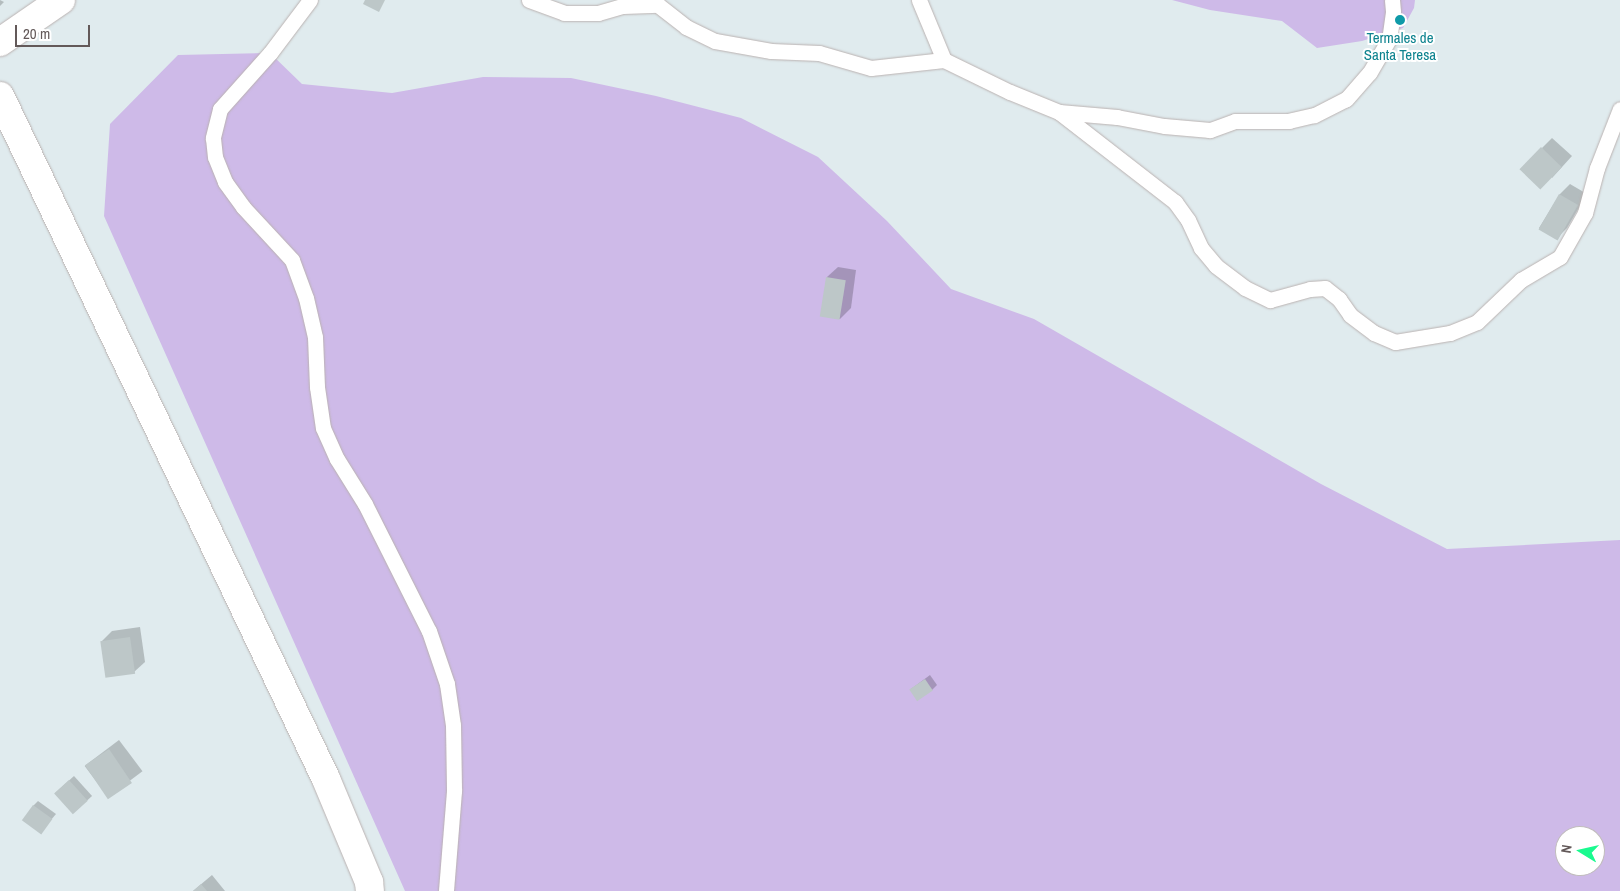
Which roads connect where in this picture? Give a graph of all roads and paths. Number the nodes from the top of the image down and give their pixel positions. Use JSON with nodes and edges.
{"nodes":[{"id":1,"x":62,"y":0,"type":"edge"},
{"id":2,"x":310,"y":0,"type":"edge"},
{"id":3,"x":529,"y":0,"type":"edge"},
{"id":4,"x":919,"y":0,"type":"edge"},
{"id":5,"x":1392,"y":0,"type":"edge"},
{"id":6,"x":0,"y":42,"type":"edge"},
{"id":7,"x":944,"y":60,"type":"junction"},
{"id":8,"x":0,"y":96,"type":"edge"},
{"id":9,"x":1620,"y":109,"type":"edge"},
{"id":10,"x":1060,"y":112,"type":"junction"},
{"id":11,"x":370,"y":891,"type":"edge"},
{"id":12,"x":446,"y":891,"type":"edge"}],
"edges":[{"from":1,"to":6,"type":"street"},
{"from":2,"to":12,"type":"lane"},
{"from":3,"to":7,"type":"lane"},
{"from":4,"to":7,"type":"lane"},
{"from":5,"to":10,"type":"lane"},
{"from":7,"to":10,"type":"lane"},
{"from":8,"to":11,"type":"street"},
{"from":9,"to":10,"type":"lane"}]}
